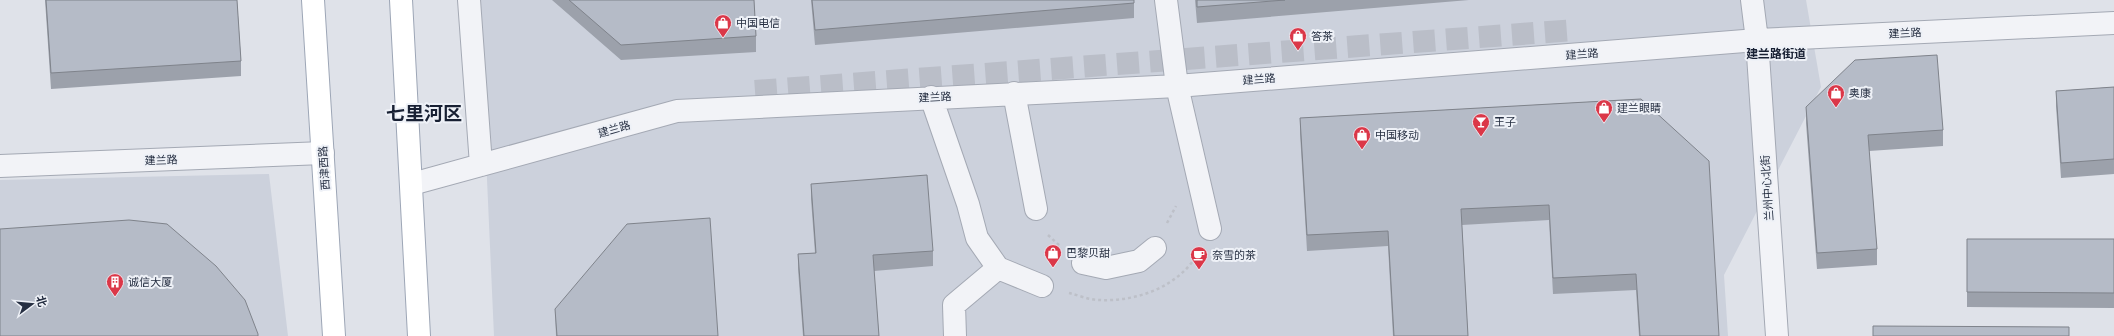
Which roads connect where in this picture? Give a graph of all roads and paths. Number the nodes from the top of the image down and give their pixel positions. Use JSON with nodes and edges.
{"nodes":[{"id":1,"x":313,"y":0,"type":"edge"},
{"id":2,"x":401,"y":0,"type":"edge"},
{"id":3,"x":469,"y":0,"type":"edge"},
{"id":4,"x":1166,"y":0,"type":"edge"},
{"id":5,"x":1752,"y":0,"type":"edge"},
{"id":6,"x":2114,"y":23,"type":"edge"},
{"id":7,"x":1757,"y":40,"type":"junction"},
{"id":8,"x":1177,"y":86,"type":"junction"},
{"id":9,"x":1014,"y":93,"type":"junction"},
{"id":10,"x":931,"y":97,"type":"junction"},
{"id":11,"x":323,"y":153,"type":"junction"},
{"id":12,"x":0,"y":166,"type":"edge"},
{"id":13,"x":481,"y":166,"type":"junction"},
{"id":14,"x":1198,"y":177,"type":"junction"},
{"id":15,"x":412,"y":184,"type":"junction"},
{"id":16,"x":1036,"y":209,"type":"joint"},
{"id":17,"x":1210,"y":229,"type":"joint"},
{"id":18,"x":1155,"y":248,"type":"joint"},
{"id":19,"x":1084,"y":263,"type":"joint"},
{"id":20,"x":998,"y":268,"type":"junction"},
{"id":21,"x":1042,"y":286,"type":"joint"},
{"id":22,"x":334,"y":336,"type":"edge"},
{"id":23,"x":419,"y":336,"type":"edge"},
{"id":24,"x":955,"y":336,"type":"edge"},
{"id":25,"x":1777,"y":336,"type":"edge"}],
"edges":[{"from":1,"to":11,"type":"main road","name":"西津西路"},
{"from":2,"to":15,"type":"main road"},
{"from":3,"to":13,"type":"street"},
{"from":4,"to":8,"type":"street"},
{"from":5,"to":7,"type":"street","name":"兰州中心北街"},
{"from":6,"to":7,"type":"street","name":"建兰路"},
{"from":7,"to":8,"type":"street","name":"建兰路"},
{"from":7,"to":25,"type":"street","name":"兰州中心北街"},
{"from":8,"to":9,"type":"street","name":"建兰路"},
{"from":8,"to":14,"type":"street"},
{"from":9,"to":10,"type":"street","name":"建兰路"},
{"from":9,"to":16,"type":"street"},
{"from":10,"to":13,"type":"street","name":"建兰路"},
{"from":10,"to":20,"type":"street"},
{"from":11,"to":12,"type":"street","name":"建兰路"},
{"from":11,"to":22,"type":"main road","name":"西津西路"},
{"from":13,"to":15,"type":"street","name":"建兰路"},
{"from":14,"to":17,"type":"street"},
{"from":14,"to":18,"type":"path"},
{"from":15,"to":23,"type":"main road"},
{"from":16,"to":19,"type":"path"},
{"from":17,"to":21,"type":"path"},
{"from":18,"to":19,"type":"street"},
{"from":20,"to":21,"type":"street"},
{"from":20,"to":24,"type":"street"}]}
